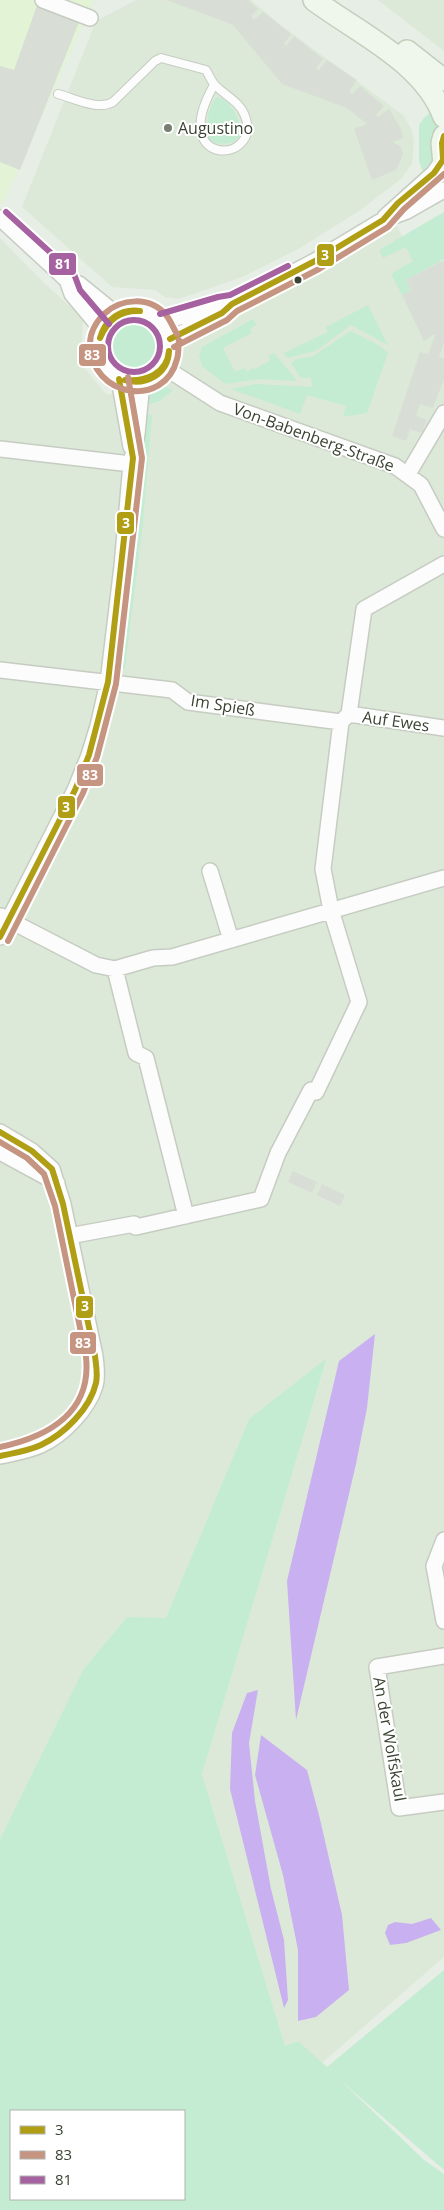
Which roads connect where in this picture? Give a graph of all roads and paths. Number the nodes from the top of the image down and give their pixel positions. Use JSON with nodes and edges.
{"nodes":[{"id":1,"x":43,"y":0,"type":"edge"},
{"id":2,"x":314,"y":0,"type":"edge"},
{"id":3,"x":90,"y":18,"type":"dead end"},
{"id":4,"x":357,"y":27,"type":"junction"},
{"id":5,"x":444,"y":80,"type":"edge"},
{"id":6,"x":214,"y":86,"type":"junction"},
{"id":7,"x":58,"y":94,"type":"dead end"},
{"id":8,"x":444,"y":117,"type":"edge"},
{"id":9,"x":444,"y":136,"type":"edge"},
{"id":10,"x":443,"y":162,"type":"edge"},
{"id":11,"x":444,"y":190,"type":"edge"},
{"id":12,"x":0,"y":218,"type":"edge"},
{"id":13,"x":383,"y":220,"type":"junction"},
{"id":14,"x":66,"y":280,"type":"junction"},
{"id":15,"x":232,"y":304,"type":"junction"},
{"id":16,"x":116,"y":314,"type":"junction"},
{"id":17,"x":162,"y":322,"type":"junction"},
{"id":18,"x":102,"y":330,"type":"junction"},
{"id":19,"x":170,"y":339,"type":"junction"},
{"id":20,"x":164,"y":367,"type":"junction"},
{"id":21,"x":119,"y":378,"type":"junction"},
{"id":22,"x":142,"y":382,"type":"junction"},
{"id":23,"x":444,"y":413,"type":"edge"},
{"id":24,"x":0,"y":450,"type":"edge"},
{"id":25,"x":132,"y":461,"type":"junction"},
{"id":26,"x":408,"y":474,"type":"junction"},
{"id":27,"x":444,"y":528,"type":"edge"},
{"id":28,"x":444,"y":564,"type":"edge"},
{"id":29,"x":0,"y":670,"type":"edge"},
{"id":30,"x":108,"y":682,"type":"junction"},
{"id":31,"x":345,"y":718,"type":"junction"},
{"id":32,"x":444,"y":728,"type":"edge"},
{"id":33,"x":210,"y":871,"type":"dead end"},
{"id":34,"x":444,"y":878,"type":"edge"},
{"id":35,"x":331,"y":910,"type":"junction"},
{"id":36,"x":5,"y":918,"type":"edge"},
{"id":37,"x":0,"y":938,"type":"edge"},
{"id":38,"x":231,"y":940,"type":"junction"},
{"id":39,"x":115,"y":969,"type":"junction"},
{"id":40,"x":0,"y":1132,"type":"edge"},
{"id":41,"x":0,"y":1152,"type":"edge"},
{"id":42,"x":57,"y":1183,"type":"junction"},
{"id":43,"x":186,"y":1216,"type":"junction"},
{"id":44,"x":69,"y":1236,"type":"junction"},
{"id":45,"x":0,"y":1456,"type":"edge"},
{"id":46,"x":444,"y":1540,"type":"edge"},
{"id":47,"x":444,"y":1621,"type":"edge"},
{"id":48,"x":444,"y":1656,"type":"edge"},
{"id":49,"x":444,"y":1802,"type":"edge"}],
"edges":[{"from":1,"to":3,"type":"street"},
{"from":2,"to":4,"type":"main road"},
{"from":4,"to":5,"type":"main road"},
{"from":4,"to":8,"type":"main road"},
{"from":6,"to":6,"type":"lane"},
{"from":6,"to":7,"type":"lane"},
{"from":9,"to":10,"type":"main road"},
{"from":10,"to":13,"type":"street"},
{"from":11,"to":13,"type":"street"},
{"from":12,"to":14,"type":"street"},
{"from":13,"to":15,"type":"street"},
{"from":14,"to":16,"type":"street"},
{"from":14,"to":18,"type":"street"},
{"from":15,"to":17,"type":"street"},
{"from":15,"to":19,"type":"street"},
{"from":16,"to":17,"type":"street"},
{"from":16,"to":18,"type":"street"},
{"from":17,"to":19,"type":"street"},
{"from":18,"to":21,"type":"street"},
{"from":19,"to":20,"type":"street"},
{"from":20,"to":22,"type":"street"},
{"from":20,"to":26,"type":"street","name":"Von-Babenberg-Straße"},
{"from":21,"to":22,"type":"street"},
{"from":21,"to":25,"type":"street"},
{"from":22,"to":25,"type":"street"},
{"from":23,"to":26,"type":"street"},
{"from":24,"to":25,"type":"street"},
{"from":25,"to":30,"type":"street"},
{"from":26,"to":27,"type":"street","name":"Von-Babenberg-Straße"},
{"from":28,"to":31,"type":"street"},
{"from":29,"to":30,"type":"street","name":"Im Spieß"},
{"from":30,"to":31,"type":"street","name":"Im Spieß"},
{"from":30,"to":36,"type":"street"},
{"from":31,"to":32,"type":"street","name":"Auf Ewes"},
{"from":31,"to":35,"type":"street"},
{"from":33,"to":38,"type":"street"},
{"from":34,"to":35,"type":"street"},
{"from":35,"to":38,"type":"street"},
{"from":35,"to":43,"type":"street"},
{"from":36,"to":37,"type":"street"},
{"from":36,"to":39,"type":"street"},
{"from":38,"to":39,"type":"street"},
{"from":39,"to":43,"type":"street"},
{"from":40,"to":42,"type":"street"},
{"from":41,"to":42,"type":"street"},
{"from":42,"to":44,"type":"street"},
{"from":43,"to":44,"type":"street"},
{"from":44,"to":45,"type":"street"},
{"from":46,"to":47,"type":"street"},
{"from":48,"to":49,"type":"street","name":"An der Wolfskaul"}]}
